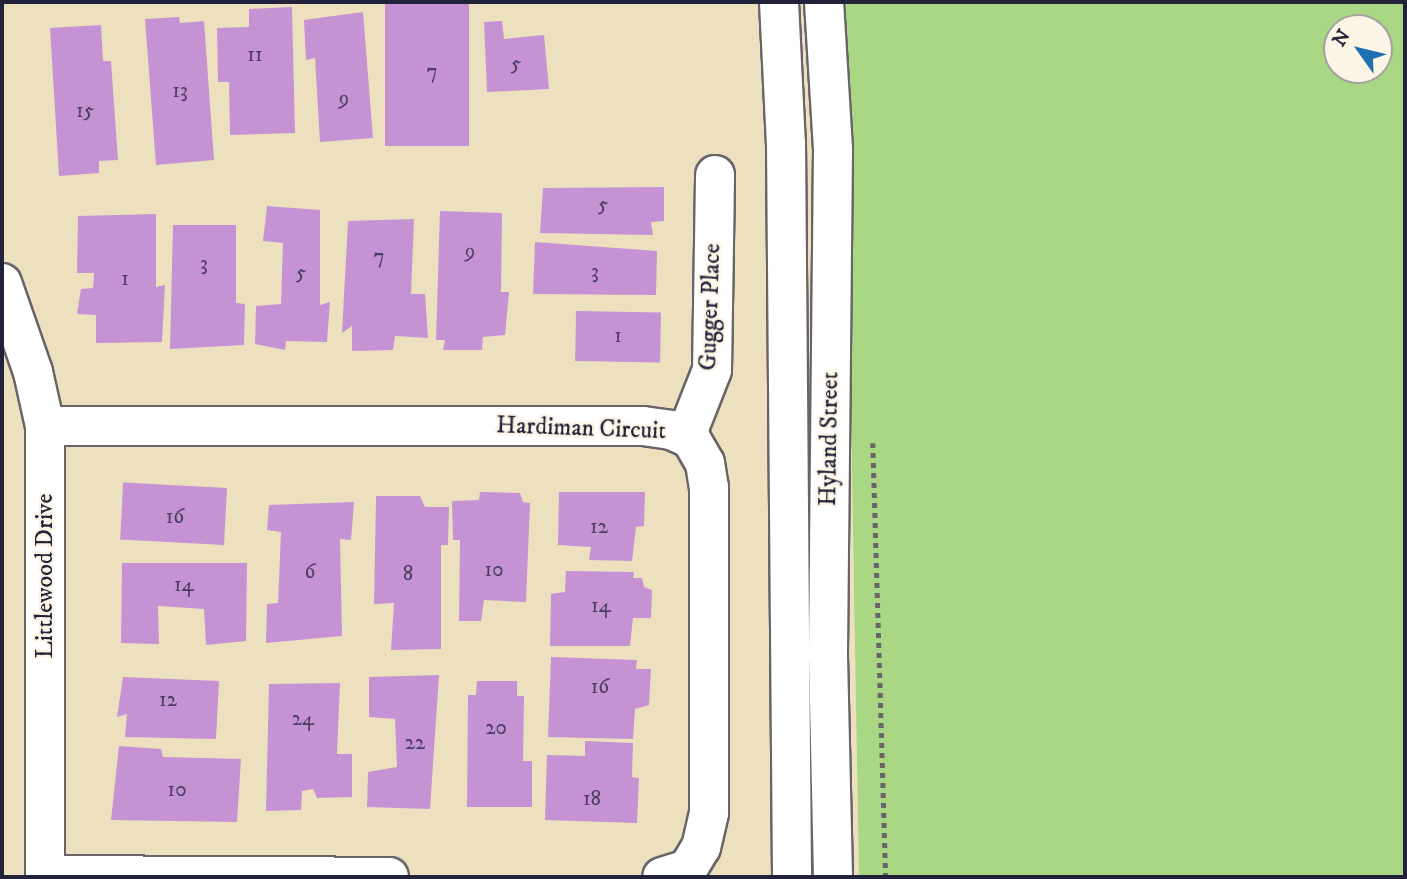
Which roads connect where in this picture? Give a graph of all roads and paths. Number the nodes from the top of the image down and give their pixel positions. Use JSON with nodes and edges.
{"nodes":[{"id":1,"x":779,"y":2,"type":"edge"},
{"id":2,"x":824,"y":2,"type":"edge"},
{"id":3,"x":715,"y":174,"type":"dead end"},
{"id":4,"x":2,"y":283,"type":"edge"},
{"id":5,"x":45,"y":426,"type":"junction"},
{"id":6,"x":686,"y":436,"type":"junction"},
{"id":7,"x":46,"y":876,"type":"edge"},
{"id":8,"x":389,"y":877,"type":"edge"},
{"id":9,"x":662,"y":877,"type":"edge"},
{"id":10,"x":792,"y":877,"type":"edge"},
{"id":11,"x":833,"y":877,"type":"edge"}],
"edges":[{"from":1,"to":10,"type":"street","name":"Hyland Street"},
{"from":2,"to":11,"type":"street","name":"Hyland Street"},
{"from":3,"to":6,"type":"street","name":"Gugger Place"},
{"from":4,"to":5,"type":"street","name":"Littlewood Drive"},
{"from":5,"to":6,"type":"street","name":"Hardiman Circuit"},
{"from":5,"to":7,"type":"street","name":"Littlewood Drive"},
{"from":6,"to":9,"type":"street","name":"Hardiman Circuit"},
{"from":7,"to":8,"type":"street"}]}
